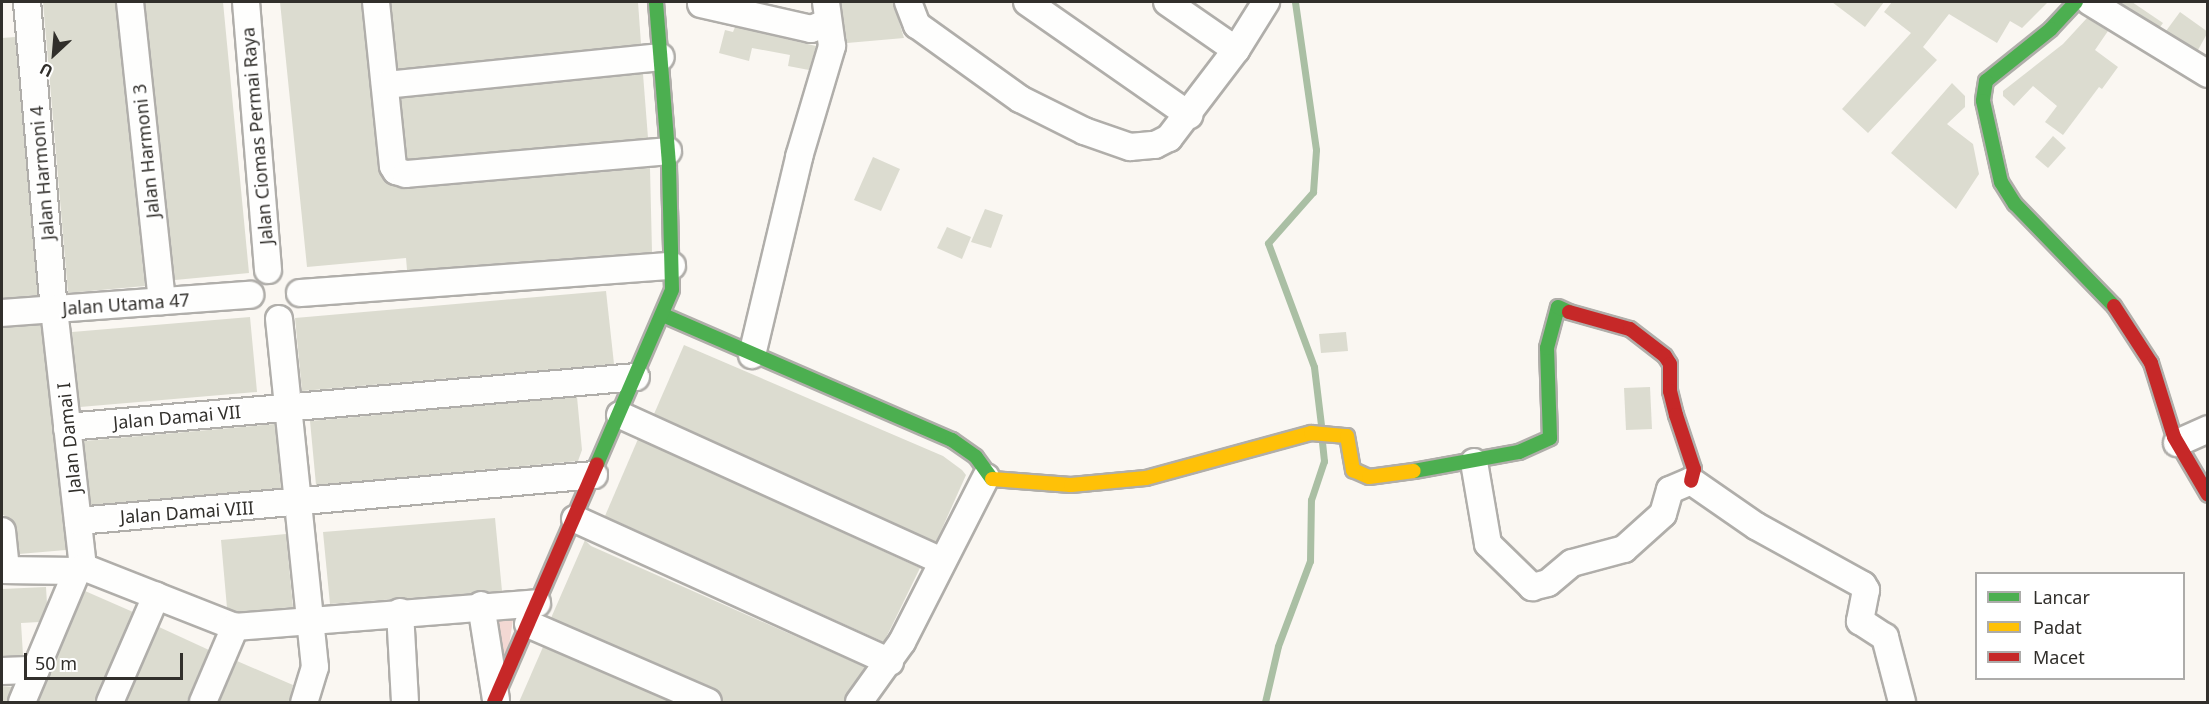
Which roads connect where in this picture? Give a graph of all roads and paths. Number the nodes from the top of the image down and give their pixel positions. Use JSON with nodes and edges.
{"nodes":[{"id":1,"x":27,"y":2,"type":"edge"},
{"id":2,"x":130,"y":2,"type":"edge"},
{"id":3,"x":246,"y":2,"type":"edge"},
{"id":4,"x":376,"y":2,"type":"edge"},
{"id":5,"x":656,"y":2,"type":"edge"},
{"id":6,"x":908,"y":2,"type":"edge"},
{"id":7,"x":1027,"y":2,"type":"edge"},
{"id":8,"x":1167,"y":2,"type":"edge"},
{"id":9,"x":1266,"y":2,"type":"edge"},
{"id":10,"x":2076,"y":2,"type":"edge"},
{"id":11,"x":2090,"y":2,"type":"edge"},
{"id":12,"x":701,"y":4,"type":"dead end"},
{"id":13,"x":735,"y":6,"type":"edge"},
{"id":14,"x":826,"y":12,"type":"edge"},
{"id":15,"x":1236,"y":50,"type":"junction"},
{"id":16,"x":661,"y":57,"type":"junction"},
{"id":17,"x":2208,"y":74,"type":"edge"},
{"id":18,"x":385,"y":85,"type":"junction"},
{"id":19,"x":1189,"y":115,"type":"junction"},
{"id":20,"x":668,"y":151,"type":"junction"},
{"id":21,"x":672,"y":266,"type":"junction"},
{"id":22,"x":268,"y":270,"type":"junction"},
{"id":23,"x":300,"y":293,"type":"junction"},
{"id":24,"x":250,"y":295,"type":"junction"},
{"id":25,"x":162,"y":302,"type":"junction"},
{"id":26,"x":54,"y":309,"type":"junction"},
{"id":27,"x":2,"y":313,"type":"edge"},
{"id":28,"x":663,"y":315,"type":"junction"},
{"id":29,"x":279,"y":319,"type":"junction"},
{"id":30,"x":752,"y":355,"type":"junction"},
{"id":31,"x":636,"y":376,"type":"junction"},
{"id":32,"x":288,"y":407,"type":"junction"},
{"id":33,"x":620,"y":415,"type":"junction"},
{"id":34,"x":68,"y":427,"type":"junction"},
{"id":35,"x":2208,"y":429,"type":"edge"},
{"id":36,"x":2177,"y":443,"type":"junction"},
{"id":37,"x":1474,"y":462,"type":"junction"},
{"id":38,"x":594,"y":475,"type":"junction"},
{"id":39,"x":986,"y":477,"type":"junction"},
{"id":40,"x":1691,"y":481,"type":"junction"},
{"id":41,"x":2208,"y":495,"type":"edge"},
{"id":42,"x":297,"y":504,"type":"junction"},
{"id":43,"x":575,"y":519,"type":"junction"},
{"id":44,"x":78,"y":520,"type":"junction"},
{"id":45,"x":2,"y":531,"type":"edge"},
{"id":46,"x":942,"y":561,"type":"junction"},
{"id":47,"x":80,"y":569,"type":"junction"},
{"id":48,"x":4,"y":570,"type":"edge"},
{"id":49,"x":156,"y":596,"type":"junction"},
{"id":50,"x":481,"y":605,"type":"junction"},
{"id":51,"x":400,"y":612,"type":"junction"},
{"id":52,"x":533,"y":613,"type":"junction"},
{"id":53,"x":310,"y":620,"type":"junction"},
{"id":54,"x":235,"y":627,"type":"junction"},
{"id":55,"x":890,"y":662,"type":"junction"},
{"id":56,"x":36,"y":670,"type":"junction"},
{"id":57,"x":2,"y":671,"type":"edge"},
{"id":58,"x":495,"y":701,"type":"edge"},
{"id":59,"x":22,"y":702,"type":"edge"},
{"id":60,"x":110,"y":702,"type":"edge"},
{"id":61,"x":203,"y":702,"type":"edge"},
{"id":62,"x":304,"y":702,"type":"edge"},
{"id":63,"x":405,"y":702,"type":"edge"},
{"id":64,"x":708,"y":702,"type":"edge"},
{"id":65,"x":860,"y":702,"type":"edge"},
{"id":66,"x":1902,"y":702,"type":"edge"}],
"edges":[{"from":1,"to":26,"type":"street","name":"Jalan Harmoni 4"},
{"from":2,"to":25,"type":"street","name":"Jalan Harmoni 3"},
{"from":3,"to":22,"type":"street","name":"Jalan Ciomas Permai Raya"},
{"from":4,"to":18,"type":"street"},
{"from":5,"to":16,"type":"street"},
{"from":6,"to":19,"type":"street"},
{"from":7,"to":19,"type":"street"},
{"from":8,"to":15,"type":"street"},
{"from":9,"to":15,"type":"street"},
{"from":10,"to":36,"type":"street"},
{"from":11,"to":17,"type":"street"},
{"from":12,"to":13,"type":"street"},
{"from":13,"to":14,"type":"street"},
{"from":14,"to":30,"type":"street"},
{"from":15,"to":19,"type":"street"},
{"from":16,"to":18,"type":"street"},
{"from":16,"to":20,"type":"street"},
{"from":18,"to":20,"type":"street"},
{"from":20,"to":21,"type":"street"},
{"from":21,"to":23,"type":"street"},
{"from":21,"to":28,"type":"street"},
{"from":22,"to":23,"type":"street"},
{"from":22,"to":24,"type":"street"},
{"from":23,"to":29,"type":"street"},
{"from":24,"to":25,"type":"street","name":"Jalan Utama 47"},
{"from":24,"to":29,"type":"street"},
{"from":25,"to":26,"type":"street","name":"Jalan Utama 47"},
{"from":26,"to":27,"type":"street","name":"Jalan Utama 47"},
{"from":26,"to":34,"type":"street","name":"Jalan Damai I"},
{"from":28,"to":30,"type":"street"},
{"from":28,"to":31,"type":"street"},
{"from":29,"to":32,"type":"street"},
{"from":30,"to":39,"type":"street"},
{"from":31,"to":32,"type":"street","name":"Jalan Damai VII"},
{"from":31,"to":33,"type":"street"},
{"from":32,"to":34,"type":"street","name":"Jalan Damai VII"},
{"from":32,"to":42,"type":"street"},
{"from":33,"to":38,"type":"street"},
{"from":33,"to":46,"type":"street"},
{"from":34,"to":44,"type":"street","name":"Jalan Damai I"},
{"from":35,"to":36,"type":"street"},
{"from":36,"to":41,"type":"street"},
{"from":37,"to":39,"type":"street"},
{"from":37,"to":40,"type":"street"},
{"from":37,"to":40,"type":"street"},
{"from":38,"to":42,"type":"street","name":"Jalan Damai VIII"},
{"from":38,"to":43,"type":"street"},
{"from":39,"to":46,"type":"street"},
{"from":40,"to":66,"type":"street"},
{"from":42,"to":44,"type":"street","name":"Jalan Damai VIII"},
{"from":42,"to":53,"type":"street"},
{"from":43,"to":52,"type":"street"},
{"from":43,"to":55,"type":"street"},
{"from":44,"to":47,"type":"street","name":"Jalan Damai I"},
{"from":45,"to":48,"type":"street"},
{"from":46,"to":55,"type":"street"},
{"from":47,"to":48,"type":"street"},
{"from":47,"to":49,"type":"street"},
{"from":47,"to":56,"type":"street"},
{"from":49,"to":54,"type":"street"},
{"from":49,"to":60,"type":"street"},
{"from":50,"to":51,"type":"street"},
{"from":50,"to":52,"type":"street"},
{"from":50,"to":58,"type":"street"},
{"from":51,"to":53,"type":"street"},
{"from":51,"to":63,"type":"street"},
{"from":52,"to":58,"type":"street"},
{"from":52,"to":64,"type":"street"},
{"from":53,"to":54,"type":"street"},
{"from":53,"to":62,"type":"street"},
{"from":54,"to":61,"type":"street"},
{"from":55,"to":65,"type":"street"},
{"from":56,"to":57,"type":"street"},
{"from":56,"to":59,"type":"street"}]}
